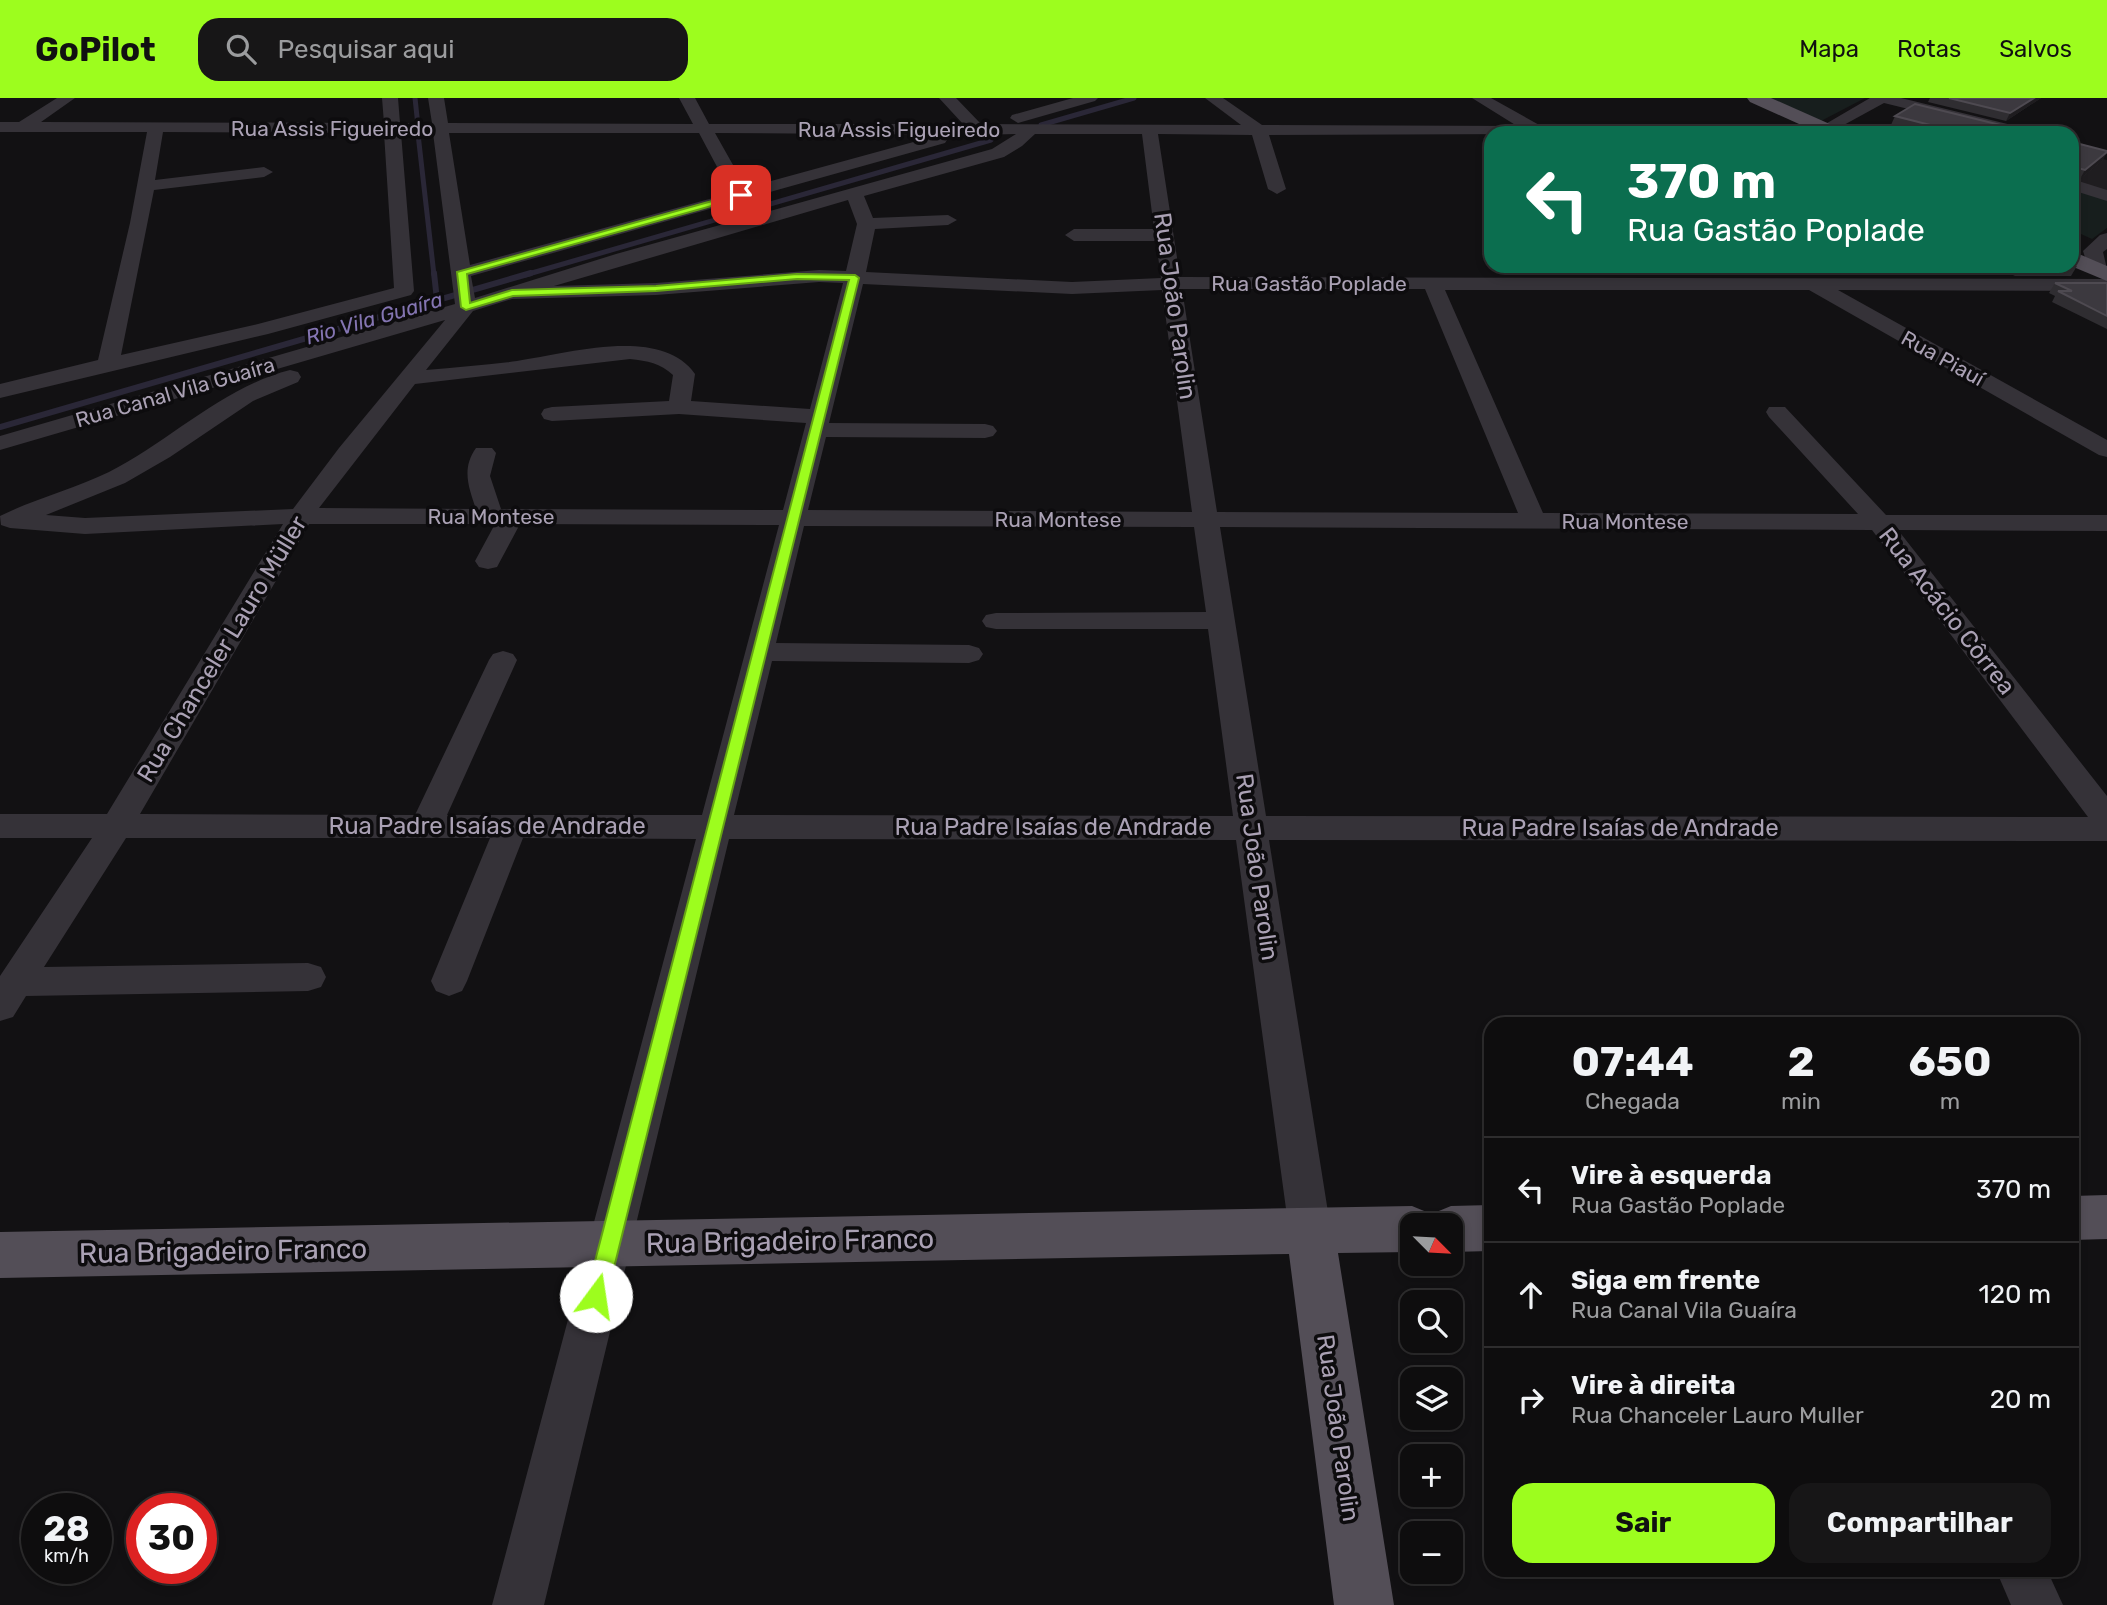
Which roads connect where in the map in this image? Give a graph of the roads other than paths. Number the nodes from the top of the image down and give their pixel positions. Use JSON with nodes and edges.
{"nodes":[{"id":1,"x":67,"y":98,"type":"edge"},
{"id":2,"x":390,"y":98,"type":"edge"},
{"id":3,"x":436,"y":98,"type":"edge"},
{"id":4,"x":687,"y":98,"type":"edge"},
{"id":5,"x":947,"y":98,"type":"edge"},
{"id":6,"x":1090,"y":98,"type":"edge"},
{"id":7,"x":1213,"y":98,"type":"edge"},
{"id":8,"x":1480,"y":98,"type":"edge"},
{"id":9,"x":1882,"y":98,"type":"edge"},
{"id":10,"x":1748,"y":101,"type":"edge"},
{"id":11,"x":1530,"y":126,"type":"edge"},
{"id":12,"x":1791,"y":126,"type":"edge"},
{"id":13,"x":1816,"y":126,"type":"edge"},
{"id":14,"x":1837,"y":126,"type":"edge"},
{"id":15,"x":1997,"y":126,"type":"edge"},
{"id":16,"x":0,"y":127,"type":"edge"},
{"id":17,"x":22,"y":127,"type":"junction"},
{"id":18,"x":156,"y":128,"type":"junction"},
{"id":19,"x":393,"y":128,"type":"junction"},
{"id":20,"x":441,"y":128,"type":"junction"},
{"id":21,"x":704,"y":129,"type":"junction"},
{"id":22,"x":977,"y":130,"type":"junction"},
{"id":23,"x":1030,"y":130,"type":"junction"},
{"id":24,"x":1149,"y":130,"type":"junction"},
{"id":25,"x":1259,"y":130,"type":"junction"},
{"id":26,"x":1484,"y":132,"type":"edge"},
{"id":27,"x":0,"y":142,"type":"edge"},
{"id":28,"x":264,"y":172,"type":"dead end"},
{"id":29,"x":2079,"y":186,"type":"edge"},
{"id":30,"x":146,"y":187,"type":"junction"},
{"id":31,"x":1277,"y":189,"type":"dead end"},
{"id":32,"x":741,"y":195,"type":"junction"},
{"id":33,"x":2107,"y":196,"type":"edge"},
{"id":34,"x":860,"y":209,"type":"junction"},
{"id":35,"x":948,"y":220,"type":"dead end"},
{"id":36,"x":1074,"y":235,"type":"dead end"},
{"id":37,"x":1165,"y":235,"type":"junction"},
{"id":38,"x":2079,"y":247,"type":"edge"},
{"id":39,"x":2098,"y":262,"type":"edge"},
{"id":40,"x":2079,"y":267,"type":"edge"},
{"id":41,"x":1793,"y":273,"type":"edge"},
{"id":42,"x":1992,"y":273,"type":"edge"},
{"id":43,"x":2059,"y":273,"type":"edge"},
{"id":44,"x":855,"y":278,"type":"junction"},
{"id":45,"x":1172,"y":283,"type":"junction"},
{"id":46,"x":1433,"y":284,"type":"junction"},
{"id":47,"x":1813,"y":284,"type":"junction"},
{"id":48,"x":2016,"y":285,"type":"junction"},
{"id":49,"x":464,"y":291,"type":"junction"},
{"id":50,"x":512,"y":293,"type":"junction"},
{"id":51,"x":415,"y":322,"type":"junction"},
{"id":52,"x":108,"y":363,"type":"junction"},
{"id":53,"x":408,"y":378,"type":"junction"},
{"id":54,"x":0,"y":391,"type":"edge"},
{"id":55,"x":679,"y":407,"type":"junction"},
{"id":56,"x":1777,"y":412,"type":"dead end"},
{"id":57,"x":552,"y":414,"type":"dead end"},
{"id":58,"x":817,"y":424,"type":"junction"},
{"id":59,"x":985,"y":432,"type":"dead end"},
{"id":60,"x":0,"y":443,"type":"edge"},
{"id":61,"x":2107,"y":450,"type":"edge"},
{"id":62,"x":484,"y":453,"type":"dead end"},
{"id":63,"x":301,"y":516,"type":"junction"},
{"id":64,"x":501,"y":516,"type":"junction"},
{"id":65,"x":794,"y":518,"type":"junction"},
{"id":66,"x":1206,"y":519,"type":"junction"},
{"id":67,"x":5,"y":521,"type":"edge"},
{"id":68,"x":1534,"y":521,"type":"junction"},
{"id":69,"x":1879,"y":522,"type":"junction"},
{"id":70,"x":2107,"y":523,"type":"edge"},
{"id":71,"x":488,"y":561,"type":"dead end"},
{"id":72,"x":1221,"y":620,"type":"junction"},
{"id":73,"x":996,"y":621,"type":"dead end"},
{"id":74,"x":760,"y":652,"type":"junction"},
{"id":75,"x":969,"y":654,"type":"dead end"},
{"id":76,"x":503,"y":660,"type":"dead end"},
{"id":77,"x":2107,"y":819,"type":"edge"},
{"id":78,"x":0,"y":826,"type":"edge"},
{"id":79,"x":117,"y":826,"type":"junction"},
{"id":80,"x":426,"y":826,"type":"junction"},
{"id":81,"x":512,"y":826,"type":"junction"},
{"id":82,"x":716,"y":827,"type":"junction"},
{"id":83,"x":1251,"y":828,"type":"junction"},
{"id":84,"x":2107,"y":829,"type":"edge"},
{"id":85,"x":308,"y":977,"type":"dead end"},
{"id":86,"x":449,"y":981,"type":"dead end"},
{"id":87,"x":8,"y":994,"type":"edge"},
{"id":88,"x":2107,"y":1217,"type":"edge"},
{"id":89,"x":2079,"y":1218,"type":"edge"},
{"id":90,"x":1484,"y":1228,"type":"edge"},
{"id":91,"x":1400,"y":1229,"type":"edge"},
{"id":92,"x":1463,"y":1229,"type":"edge"},
{"id":93,"x":1310,"y":1231,"type":"junction"},
{"id":94,"x":609,"y":1244,"type":"junction"},
{"id":95,"x":0,"y":1255,"type":"edge"},
{"id":96,"x":2024,"y":1577,"type":"edge"},
{"id":97,"x":518,"y":1605,"type":"edge"},
{"id":98,"x":1364,"y":1605,"type":"edge"},
{"id":99,"x":2037,"y":1605,"type":"edge"}],
"edges":[{"from":1,"to":17,"type":"street"},
{"from":2,"to":19,"type":"street"},
{"from":3,"to":20,"type":"street"},
{"from":4,"to":21,"type":"street"},
{"from":5,"to":22,"type":"street"},
{"from":6,"to":22,"type":"street","name":"Rua Canal Vila Guaíra"},
{"from":7,"to":25,"type":"street"},
{"from":8,"to":11,"type":"street"},
{"from":9,"to":14,"type":"street"},
{"from":9,"to":15,"type":"street"},
{"from":10,"to":12,"type":"main road"},
{"from":10,"to":13,"type":"main road"},
{"from":16,"to":17,"type":"street","name":"Rua Assis Figueiredo"},
{"from":17,"to":18,"type":"street","name":"Rua Assis Figueiredo"},
{"from":17,"to":27,"type":"street"},
{"from":18,"to":19,"type":"street","name":"Rua Assis Figueiredo"},
{"from":18,"to":30,"type":"street"},
{"from":19,"to":20,"type":"street","name":"Rua Assis Figueiredo"},
{"from":19,"to":52,"type":"street","name":"Rua Canal Vila Guaíra"},
{"from":20,"to":21,"type":"street","name":"Rua Assis Figueiredo"},
{"from":20,"to":49,"type":"street"},
{"from":21,"to":22,"type":"street","name":"Rua Assis Figueiredo"},
{"from":21,"to":32,"type":"street"},
{"from":22,"to":23,"type":"street","name":"Rua Assis Figueiredo"},
{"from":22,"to":32,"type":"street","name":"Rua Canal Vila Guaíra"},
{"from":23,"to":24,"type":"street","name":"Rua Assis Figueiredo"},
{"from":23,"to":34,"type":"street","name":"Rua Canal Vila Guaíra"},
{"from":24,"to":25,"type":"street","name":"Rua Assis Figueiredo"},
{"from":24,"to":37,"type":"street","name":"Rua João Parolin"},
{"from":25,"to":26,"type":"street","name":"Rua Assis Figueiredo"},
{"from":25,"to":31,"type":"street"},
{"from":28,"to":30,"type":"street"},
{"from":29,"to":33,"type":"street"},
{"from":30,"to":52,"type":"street"},
{"from":32,"to":49,"type":"street","name":"Rua Canal Vila Guaíra"},
{"from":34,"to":35,"type":"street"},
{"from":34,"to":44,"type":"street"},
{"from":34,"to":50,"type":"street","name":"Rua Canal Vila Guaíra"},
{"from":36,"to":37,"type":"street"},
{"from":37,"to":45,"type":"street","name":"Rua João Parolin"},
{"from":38,"to":39,"type":"main road"},
{"from":39,"to":40,"type":"street","name":"Rua Gastão Poplade"},
{"from":41,"to":47,"type":"street","name":"Rua Piauí"},
{"from":42,"to":48,"type":"street"},
{"from":43,"to":48,"type":"street","name":"Rua Gastão Poplade"},
{"from":44,"to":45,"type":"street","name":"Rua Gastão Poplade"},
{"from":44,"to":50,"type":"street","name":"Rua Gastão Poplade"},
{"from":44,"to":58,"type":"street"},
{"from":45,"to":46,"type":"street","name":"Rua Gastão Poplade"},
{"from":45,"to":66,"type":"street","name":"Rua João Parolin"},
{"from":46,"to":47,"type":"street","name":"Rua Gastão Poplade"},
{"from":46,"to":68,"type":"street"},
{"from":47,"to":48,"type":"street","name":"Rua Gastão Poplade"},
{"from":47,"to":61,"type":"street","name":"Rua Piauí"},
{"from":49,"to":50,"type":"street","name":"Rua Canal Vila Guaíra"},
{"from":49,"to":51,"type":"street","name":"Rua Canal Vila Guaíra"},
{"from":49,"to":53,"type":"street","name":"Rua Chanceler Lauro Müller"},
{"from":51,"to":60,"type":"street","name":"Rua Canal Vila Guaíra"},
{"from":51,"to":67,"type":"street"},
{"from":52,"to":54,"type":"street","name":"Rua Canal Vila Guaíra"},
{"from":53,"to":55,"type":"street"},
{"from":53,"to":63,"type":"street","name":"Rua Chanceler Lauro Müller"},
{"from":55,"to":57,"type":"street"},
{"from":55,"to":58,"type":"street"},
{"from":56,"to":69,"type":"street","name":"Rua Acácio Côrrea"},
{"from":58,"to":59,"type":"street"},
{"from":58,"to":65,"type":"street"},
{"from":62,"to":64,"type":"street"},
{"from":63,"to":64,"type":"street","name":"Rua Montese"},
{"from":63,"to":67,"type":"street","name":"Rua Montese"},
{"from":63,"to":79,"type":"street","name":"Rua Chanceler Lauro Müller"},
{"from":64,"to":65,"type":"street","name":"Rua Montese"},
{"from":64,"to":71,"type":"street"},
{"from":65,"to":66,"type":"street","name":"Rua Montese"},
{"from":65,"to":74,"type":"street"},
{"from":66,"to":68,"type":"street","name":"Rua Montese"},
{"from":66,"to":72,"type":"street","name":"Rua João Parolin"},
{"from":68,"to":69,"type":"street","name":"Rua Montese"},
{"from":69,"to":70,"type":"street","name":"Rua Montese"},
{"from":69,"to":77,"type":"street","name":"Rua Acácio Côrrea"},
{"from":72,"to":73,"type":"street"},
{"from":72,"to":83,"type":"street","name":"Rua João Parolin"},
{"from":74,"to":75,"type":"street"},
{"from":74,"to":82,"type":"street"},
{"from":76,"to":80,"type":"street"},
{"from":78,"to":79,"type":"street","name":"Rua Padre Isaías de Andrade"},
{"from":79,"to":80,"type":"street","name":"Rua Padre Isaías de Andrade"},
{"from":79,"to":87,"type":"street","name":"Rua Chanceler Lauro Müller"},
{"from":80,"to":81,"type":"street","name":"Rua Padre Isaías de Andrade"},
{"from":81,"to":82,"type":"street","name":"Rua Padre Isaías de Andrade"},
{"from":81,"to":86,"type":"street"},
{"from":82,"to":83,"type":"street","name":"Rua Padre Isaías de Andrade"},
{"from":82,"to":94,"type":"street"},
{"from":83,"to":84,"type":"street","name":"Rua Padre Isaías de Andrade"},
{"from":83,"to":93,"type":"street","name":"Rua João Parolin"},
{"from":85,"to":87,"type":"street"},
{"from":88,"to":89,"type":"main road"},
{"from":90,"to":92,"type":"main road"},
{"from":91,"to":93,"type":"main road","name":"Rua Brigadeiro Franco"},
{"from":93,"to":94,"type":"main road","name":"Rua Brigadeiro Franco"},
{"from":93,"to":98,"type":"main road","name":"Rua João Parolin"},
{"from":94,"to":95,"type":"main road","name":"Rua Brigadeiro Franco"},
{"from":94,"to":97,"type":"street"},
{"from":96,"to":99,"type":"street"}]}
